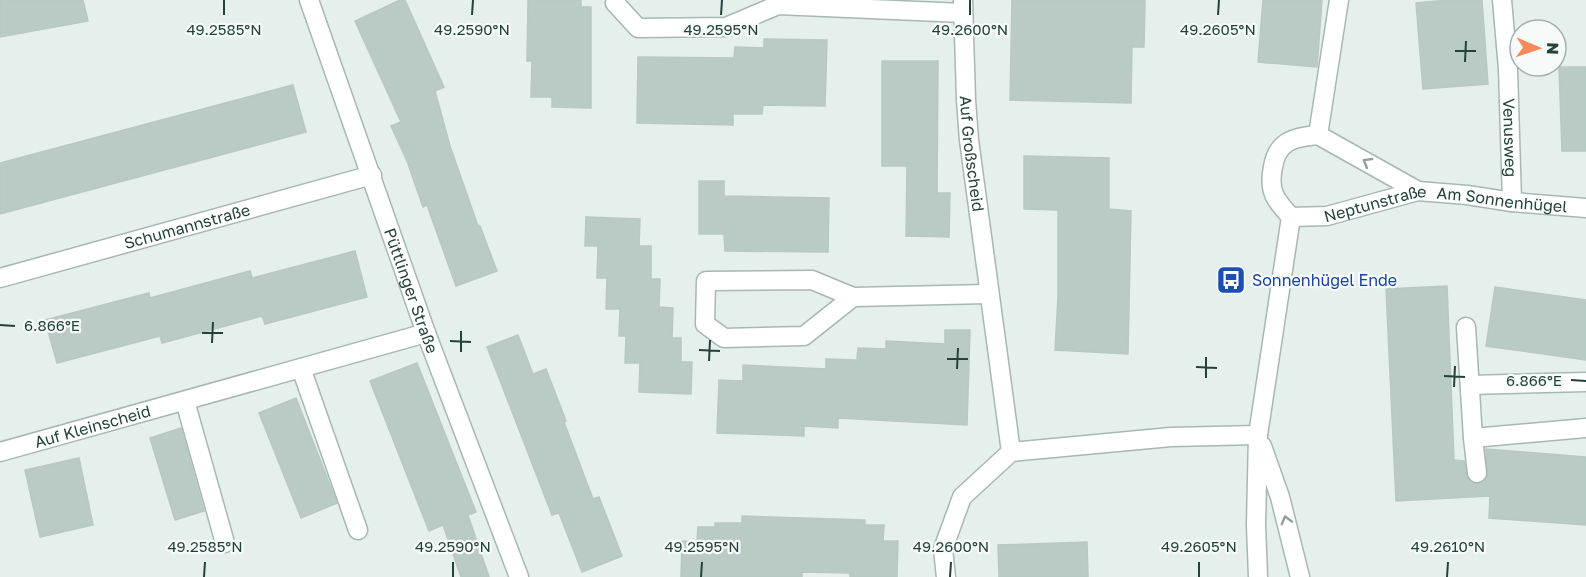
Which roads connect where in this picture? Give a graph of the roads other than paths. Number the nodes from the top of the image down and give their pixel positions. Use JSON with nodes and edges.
{"nodes":[{"id":1,"x":309,"y":0,"type":"edge"},
{"id":2,"x":616,"y":0,"type":"edge"},
{"id":3,"x":1339,"y":0,"type":"edge"},
{"id":4,"x":1503,"y":0,"type":"edge"},
{"id":5,"x":774,"y":2,"type":"edge"},
{"id":6,"x":963,"y":6,"type":"edge"},
{"id":7,"x":1318,"y":135,"type":"junction"},
{"id":8,"x":372,"y":175,"type":"junction"},
{"id":9,"x":1418,"y":191,"type":"junction"},
{"id":10,"x":1512,"y":202,"type":"junction"},
{"id":11,"x":1586,"y":208,"type":"edge"},
{"id":12,"x":1291,"y":217,"type":"junction"},
{"id":13,"x":0,"y":278,"type":"edge"},
{"id":14,"x":988,"y":294,"type":"junction"},
{"id":15,"x":853,"y":297,"type":"junction"},
{"id":16,"x":1466,"y":327,"type":"dead end"},
{"id":17,"x":426,"y":333,"type":"junction"},
{"id":18,"x":301,"y":368,"type":"junction"},
{"id":19,"x":1586,"y":381,"type":"edge"},
{"id":20,"x":1470,"y":385,"type":"junction"},
{"id":21,"x":185,"y":401,"type":"junction"},
{"id":22,"x":1586,"y":428,"type":"edge"},
{"id":23,"x":1258,"y":435,"type":"junction"},
{"id":24,"x":1473,"y":438,"type":"junction"},
{"id":25,"x":0,"y":452,"type":"edge"},
{"id":26,"x":1011,"y":452,"type":"junction"},
{"id":27,"x":1477,"y":473,"type":"dead end"},
{"id":28,"x":358,"y":530,"type":"dead end"},
{"id":29,"x":225,"y":543,"type":"dead end"},
{"id":30,"x":519,"y":577,"type":"edge"},
{"id":31,"x":946,"y":577,"type":"edge"},
{"id":32,"x":1258,"y":577,"type":"edge"},
{"id":33,"x":1300,"y":577,"type":"edge"}],
"edges":[{"from":1,"to":8,"type":"street","name":"Püttlinger Straße"},
{"from":2,"to":5,"type":"street","name":"Auf Großscheid"},
{"from":3,"to":7,"type":"street"},
{"from":4,"to":10,"type":"street","name":"Venusweg"},
{"from":5,"to":6,"type":"street","name":"Auf Großscheid"},
{"from":6,"to":14,"type":"street","name":"Auf Großscheid"},
{"from":9,"to":7,"type":"street","name":"Neptunstraße","one_way":true},
{"from":7,"to":12,"type":"street","name":"Neptunstraße"},
{"from":8,"to":13,"type":"street","name":"Schumannstraße"},
{"from":8,"to":17,"type":"street","name":"Püttlinger Straße"},
{"from":9,"to":10,"type":"street","name":"Am Sonnenhügel"},
{"from":9,"to":12,"type":"street","name":"Neptunstraße"},
{"from":10,"to":11,"type":"street","name":"Am Sonnenhügel"},
{"from":12,"to":23,"type":"street","name":"Neptunstraße"},
{"from":14,"to":15,"type":"street"},
{"from":14,"to":26,"type":"street","name":"Auf Großscheid"},
{"from":15,"to":15,"type":"street"},
{"from":16,"to":20,"type":"street"},
{"from":17,"to":18,"type":"street","name":"Auf Kleinscheid"},
{"from":17,"to":30,"type":"street","name":"Püttlinger Straße"},
{"from":18,"to":21,"type":"street","name":"Auf Kleinscheid"},
{"from":18,"to":28,"type":"street"},
{"from":19,"to":20,"type":"street"},
{"from":20,"to":24,"type":"street"},
{"from":21,"to":25,"type":"street","name":"Auf Kleinscheid"},
{"from":21,"to":29,"type":"street"},
{"from":22,"to":24,"type":"street"},
{"from":23,"to":26,"type":"street"},
{"from":23,"to":32,"type":"street","name":"Neptunstraße"},
{"from":33,"to":23,"type":"street","name":"Neptunstraße","one_way":true},
{"from":24,"to":27,"type":"street"},
{"from":26,"to":31,"type":"street"}]}
